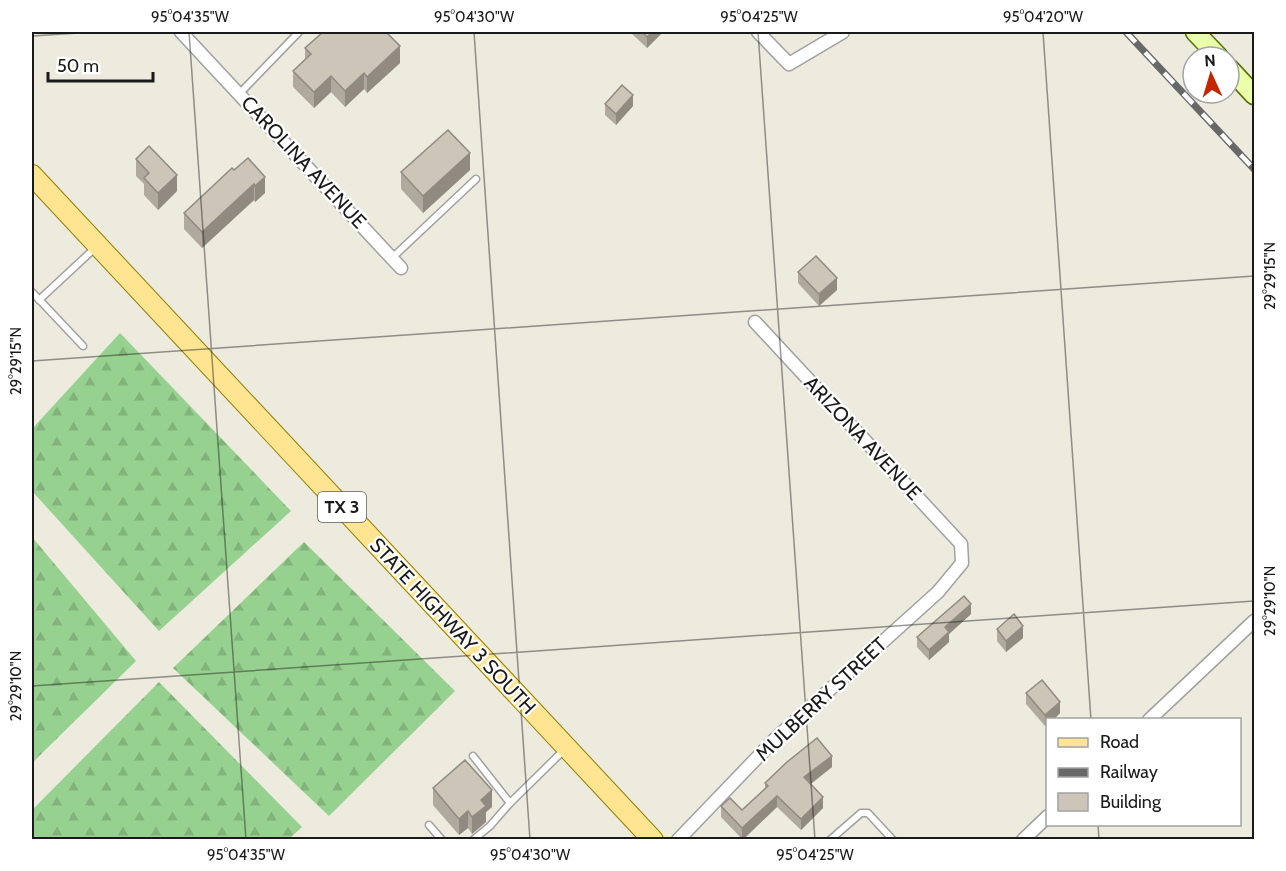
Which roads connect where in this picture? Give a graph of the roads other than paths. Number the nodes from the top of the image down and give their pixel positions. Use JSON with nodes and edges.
{"nodes":[{"id":1,"x":181,"y":32,"type":"edge"},
{"id":2,"x":299,"y":32,"type":"edge"},
{"id":3,"x":758,"y":32,"type":"edge"},
{"id":4,"x":843,"y":32,"type":"edge"},
{"id":5,"x":1195,"y":32,"type":"edge"},
{"id":6,"x":1207,"y":45,"type":"edge"},
{"id":7,"x":1241,"y":81,"type":"edge"},
{"id":8,"x":240,"y":93,"type":"junction"},
{"id":9,"x":1254,"y":95,"type":"edge"},
{"id":10,"x":32,"y":175,"type":"edge"},
{"id":11,"x":476,"y":179,"type":"dead end"},
{"id":12,"x":97,"y":246,"type":"junction"},
{"id":13,"x":392,"y":258,"type":"junction"},
{"id":14,"x":401,"y":268,"type":"dead end"},
{"id":15,"x":32,"y":292,"type":"edge"},
{"id":16,"x":39,"y":300,"type":"junction"},
{"id":17,"x":755,"y":322,"type":"dead end"},
{"id":18,"x":83,"y":346,"type":"dead end"},
{"id":19,"x":962,"y":558,"type":"joint"},
{"id":20,"x":1254,"y":621,"type":"edge"},
{"id":21,"x":1151,"y":718,"type":"edge"},
{"id":22,"x":567,"y":747,"type":"junction"},
{"id":23,"x":473,"y":756,"type":"dead end"},
{"id":24,"x":510,"y":803,"type":"junction"},
{"id":25,"x":1046,"y":817,"type":"edge"},
{"id":26,"x":429,"y":825,"type":"dead end"},
{"id":27,"x":442,"y":840,"type":"edge"},
{"id":28,"x":473,"y":840,"type":"edge"},
{"id":29,"x":652,"y":840,"type":"edge"},
{"id":30,"x":678,"y":840,"type":"edge"},
{"id":31,"x":830,"y":840,"type":"edge"},
{"id":32,"x":893,"y":840,"type":"edge"},
{"id":33,"x":1023,"y":840,"type":"edge"}],
"edges":[{"from":1,"to":8,"type":"street","name":"CAROLINA AVENUE"},
{"from":2,"to":8,"type":"lane"},
{"from":3,"to":4,"type":"street"},
{"from":5,"to":6,"type":"street"},
{"from":7,"to":9,"type":"street"},
{"from":8,"to":13,"type":"street","name":"CAROLINA AVENUE"},
{"from":10,"to":12,"type":"main road","name":"STATE HIGHWAY 3 SOUTH","number":"TX 3"},
{"from":11,"to":13,"type":"lane"},
{"from":12,"to":16,"type":"lane"},
{"from":12,"to":22,"type":"main road","name":"STATE HIGHWAY 3 SOUTH","number":"TX 3"},
{"from":13,"to":14,"type":"street","name":"CAROLINA AVENUE"},
{"from":15,"to":16,"type":"lane"},
{"from":16,"to":18,"type":"lane"},
{"from":17,"to":19,"type":"street","name":"ARIZONA AVENUE"},
{"from":19,"to":30,"type":"street","name":"MULBERRY STREET"},
{"from":20,"to":21,"type":"street"},
{"from":22,"to":24,"type":"lane"},
{"from":22,"to":29,"type":"main road","name":"STATE HIGHWAY 3 SOUTH","number":"TX 3"},
{"from":23,"to":24,"type":"lane"},
{"from":24,"to":28,"type":"lane"},
{"from":25,"to":33,"type":"street"},
{"from":26,"to":27,"type":"lane"},
{"from":31,"to":32,"type":"lane"}]}
